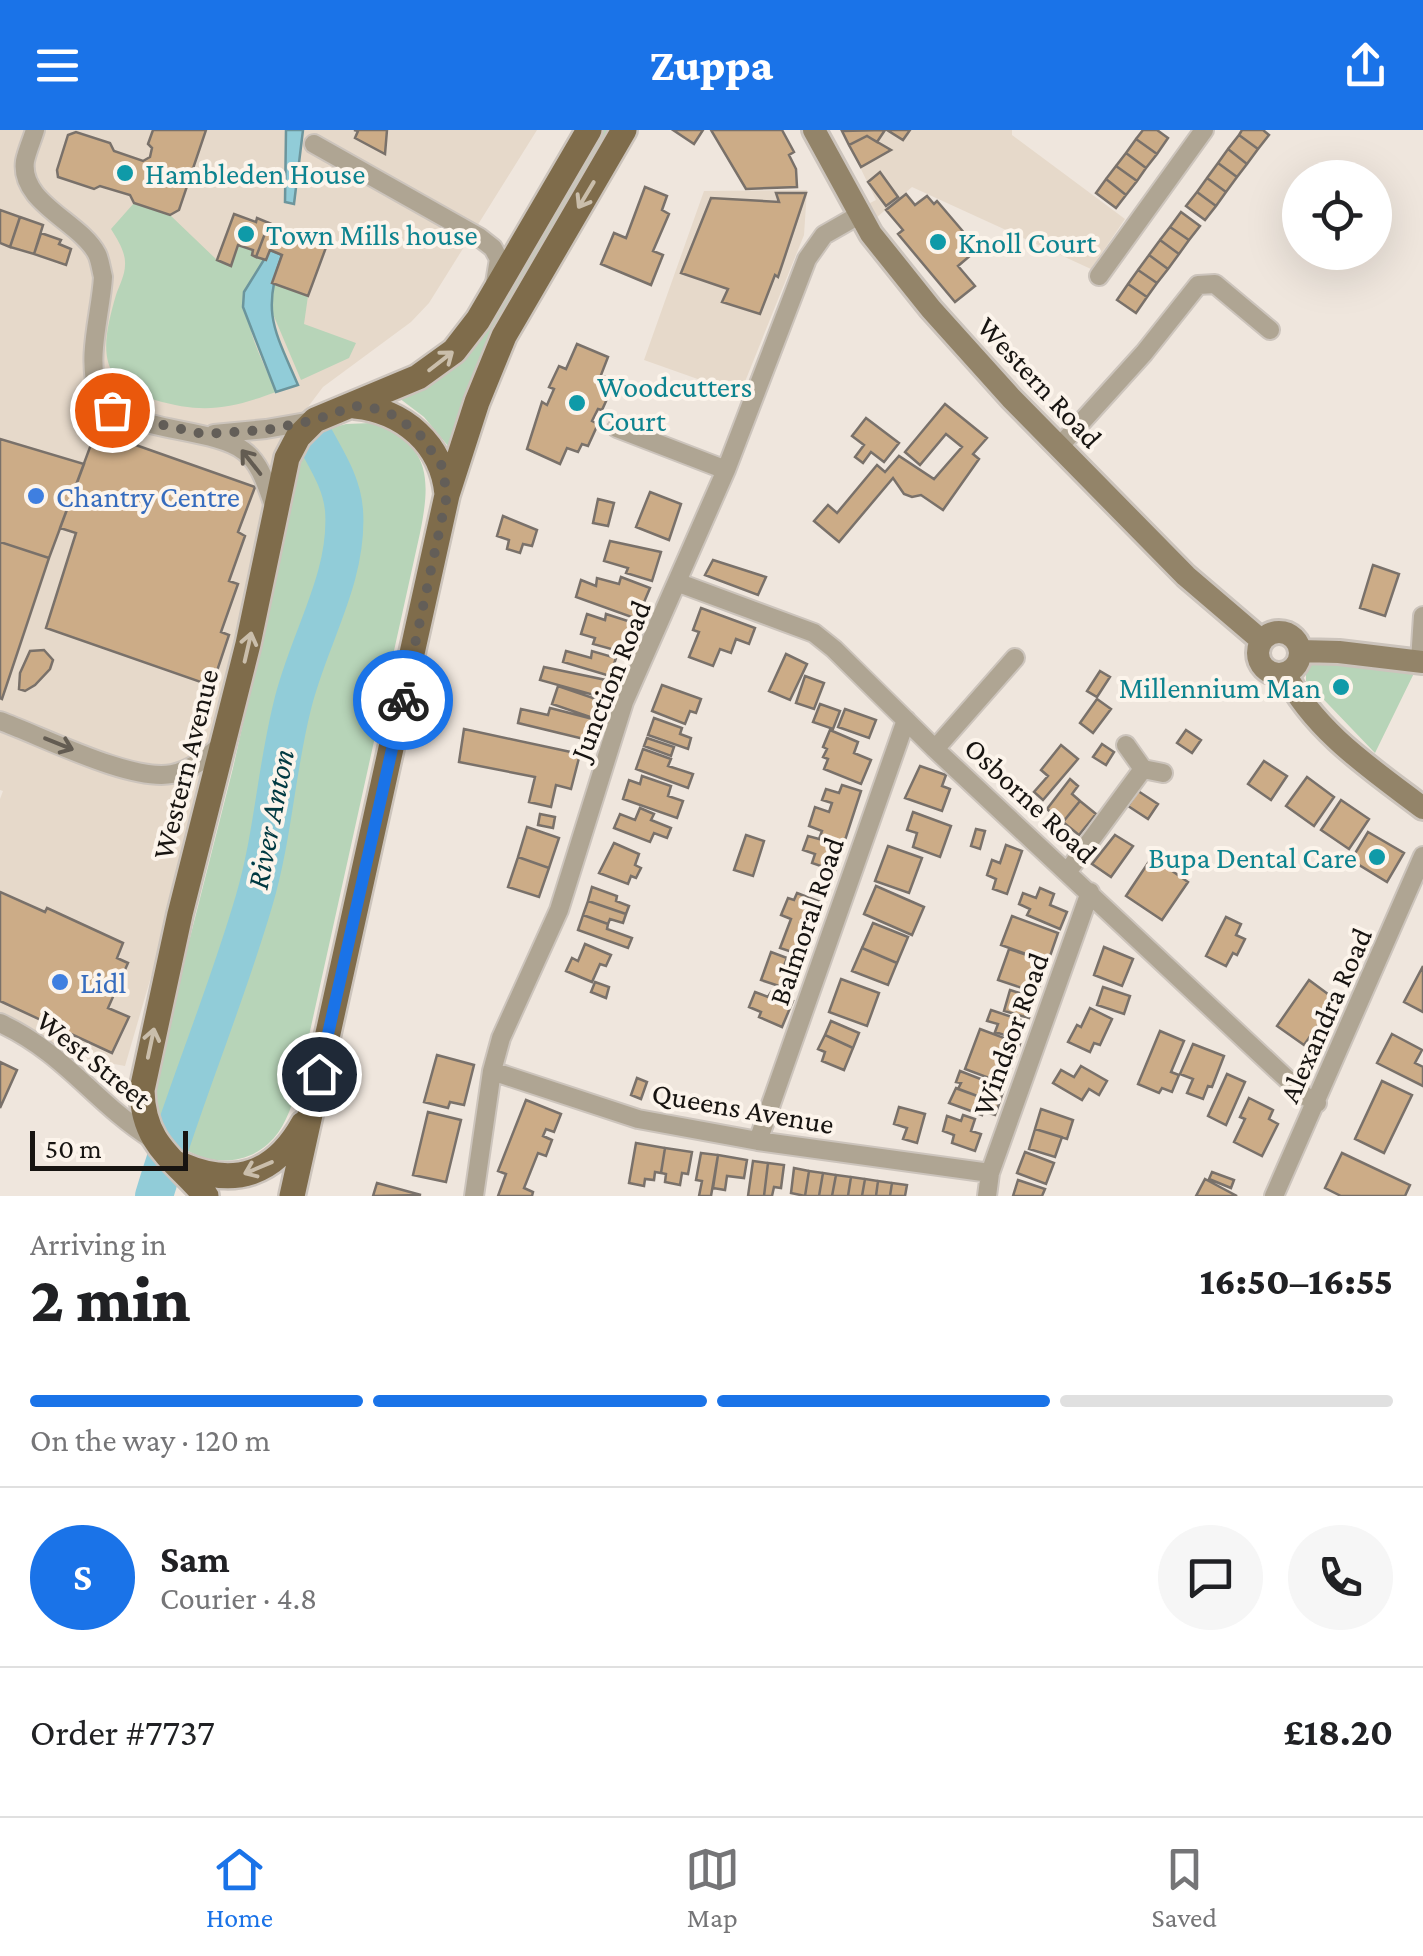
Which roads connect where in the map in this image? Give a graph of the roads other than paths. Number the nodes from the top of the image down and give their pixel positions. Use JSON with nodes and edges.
{"nodes":[{"id":1,"x":35,"y":130,"type":"edge"},
{"id":2,"x":588,"y":130,"type":"edge"},
{"id":3,"x":624,"y":130,"type":"edge"},
{"id":4,"x":814,"y":130,"type":"edge"},
{"id":5,"x":1204,"y":130,"type":"edge"},
{"id":6,"x":314,"y":144,"type":"dead end"},
{"id":7,"x":859,"y":215,"type":"junction"},
{"id":8,"x":535,"y":221,"type":"junction"},
{"id":9,"x":480,"y":237,"type":"junction"},
{"id":10,"x":1099,"y":276,"type":"dead end"},
{"id":11,"x":492,"y":296,"type":"junction"},
{"id":12,"x":1270,"y":330,"type":"dead end"},
{"id":13,"x":355,"y":406,"type":"junction"},
{"id":14,"x":315,"y":420,"type":"junction"},
{"id":15,"x":617,"y":428,"type":"dead end"},
{"id":16,"x":203,"y":434,"type":"junction"},
{"id":17,"x":1059,"y":447,"type":"junction"},
{"id":18,"x":726,"y":470,"type":"junction"},
{"id":19,"x":447,"y":495,"type":"junction"},
{"id":20,"x":277,"y":512,"type":"junction"},
{"id":21,"x":678,"y":583,"type":"junction"},
{"id":22,"x":1423,"y":616,"type":"edge"},
{"id":23,"x":1262,"y":641,"type":"junction"},
{"id":24,"x":1300,"y":651,"type":"junction"},
{"id":25,"x":1015,"y":658,"type":"dead end"},
{"id":26,"x":1421,"y":662,"type":"edge"},
{"id":27,"x":1285,"y":673,"type":"junction"},
{"id":28,"x":906,"y":720,"type":"junction"},
{"id":29,"x":0,"y":721,"type":"edge"},
{"id":30,"x":226,"y":742,"type":"junction"},
{"id":31,"x":1126,"y":745,"type":"dead end"},
{"id":32,"x":935,"y":749,"type":"junction"},
{"id":33,"x":1143,"y":769,"type":"junction"},
{"id":34,"x":1163,"y":773,"type":"dead end"},
{"id":35,"x":1423,"y":808,"type":"edge"},
{"id":36,"x":1423,"y":856,"type":"edge"},
{"id":37,"x":1068,"y":871,"type":"junction"},
{"id":38,"x":1090,"y":892,"type":"junction"},
{"id":39,"x":0,"y":1023,"type":"edge"},
{"id":40,"x":492,"y":1071,"type":"junction"},
{"id":41,"x":1317,"y":1103,"type":"junction"},
{"id":42,"x":312,"y":1106,"type":"junction"},
{"id":43,"x":758,"y":1141,"type":"junction"},
{"id":44,"x":162,"y":1149,"type":"junction"},
{"id":45,"x":990,"y":1173,"type":"junction"},
{"id":46,"x":206,"y":1196,"type":"edge"},
{"id":47,"x":292,"y":1196,"type":"edge"},
{"id":48,"x":474,"y":1196,"type":"edge"},
{"id":49,"x":987,"y":1196,"type":"edge"},
{"id":50,"x":1274,"y":1196,"type":"edge"}],
"edges":[{"from":1,"to":16,"type":"street"},
{"from":2,"to":8,"type":"main road"},
{"from":3,"to":19,"type":"main road","one_way":true},
{"from":4,"to":7,"type":"main road","name":"Western Road"},
{"from":5,"to":10,"type":"street"},
{"from":6,"to":9,"type":"street"},
{"from":7,"to":17,"type":"main road","name":"Western Road"},
{"from":7,"to":18,"type":"street","name":"Junction Road"},
{"from":8,"to":9,"type":"street"},
{"from":8,"to":11,"type":"main road"},
{"from":9,"to":11,"type":"street"},
{"from":13,"to":11,"type":"main road","one_way":true},
{"from":12,"to":17,"type":"street"},
{"from":13,"to":14,"type":"main road"},
{"from":13,"to":19,"type":"main road"},
{"from":14,"to":16,"type":"street"},
{"from":14,"to":20,"type":"main road","name":"Western Avenue"},
{"from":15,"to":18,"type":"street"},
{"from":20,"to":16,"type":"street","one_way":true},
{"from":17,"to":23,"type":"main road","name":"Western Road"},
{"from":18,"to":21,"type":"street","name":"Junction Road"},
{"from":19,"to":42,"type":"main road"},
{"from":30,"to":20,"type":"main road","name":"Western Avenue","one_way":true},
{"from":21,"to":28,"type":"street","name":"Osborne Road"},
{"from":21,"to":40,"type":"street","name":"Junction Road"},
{"from":22,"to":26,"type":"street"},
{"from":23,"to":24,"type":"main road"},
{"from":23,"to":27,"type":"main road"},
{"from":24,"to":26,"type":"main road"},
{"from":24,"to":27,"type":"main road"},
{"from":25,"to":32,"type":"street"},
{"from":27,"to":35,"type":"main road"},
{"from":28,"to":32,"type":"street","name":"Osborne Road"},
{"from":28,"to":43,"type":"street","name":"Balmoral Road"},
{"from":29,"to":30,"type":"street","one_way":true},
{"from":44,"to":30,"type":"main road","name":"Western Avenue","one_way":true},
{"from":31,"to":33,"type":"street"},
{"from":32,"to":37,"type":"street","name":"Osborne Road"},
{"from":33,"to":34,"type":"street"},
{"from":33,"to":37,"type":"street"},
{"from":36,"to":41,"type":"street","name":"Alexandra Road"},
{"from":37,"to":38,"type":"street","name":"Osborne Road"},
{"from":38,"to":41,"type":"street","name":"Osborne Road"},
{"from":38,"to":45,"type":"street","name":"Windsor Road"},
{"from":39,"to":44,"type":"street","name":"West Street"},
{"from":40,"to":43,"type":"street","name":"Queens Avenue"},
{"from":40,"to":48,"type":"street","name":"Junction Road"},
{"from":41,"to":50,"type":"street","name":"Alexandra Road"},
{"from":42,"to":44,"type":"main road","one_way":true},
{"from":42,"to":47,"type":"main road"},
{"from":43,"to":45,"type":"street","name":"Queens Avenue"},
{"from":44,"to":46,"type":"main road"},
{"from":45,"to":49,"type":"street","name":"Windsor Road"}]}
